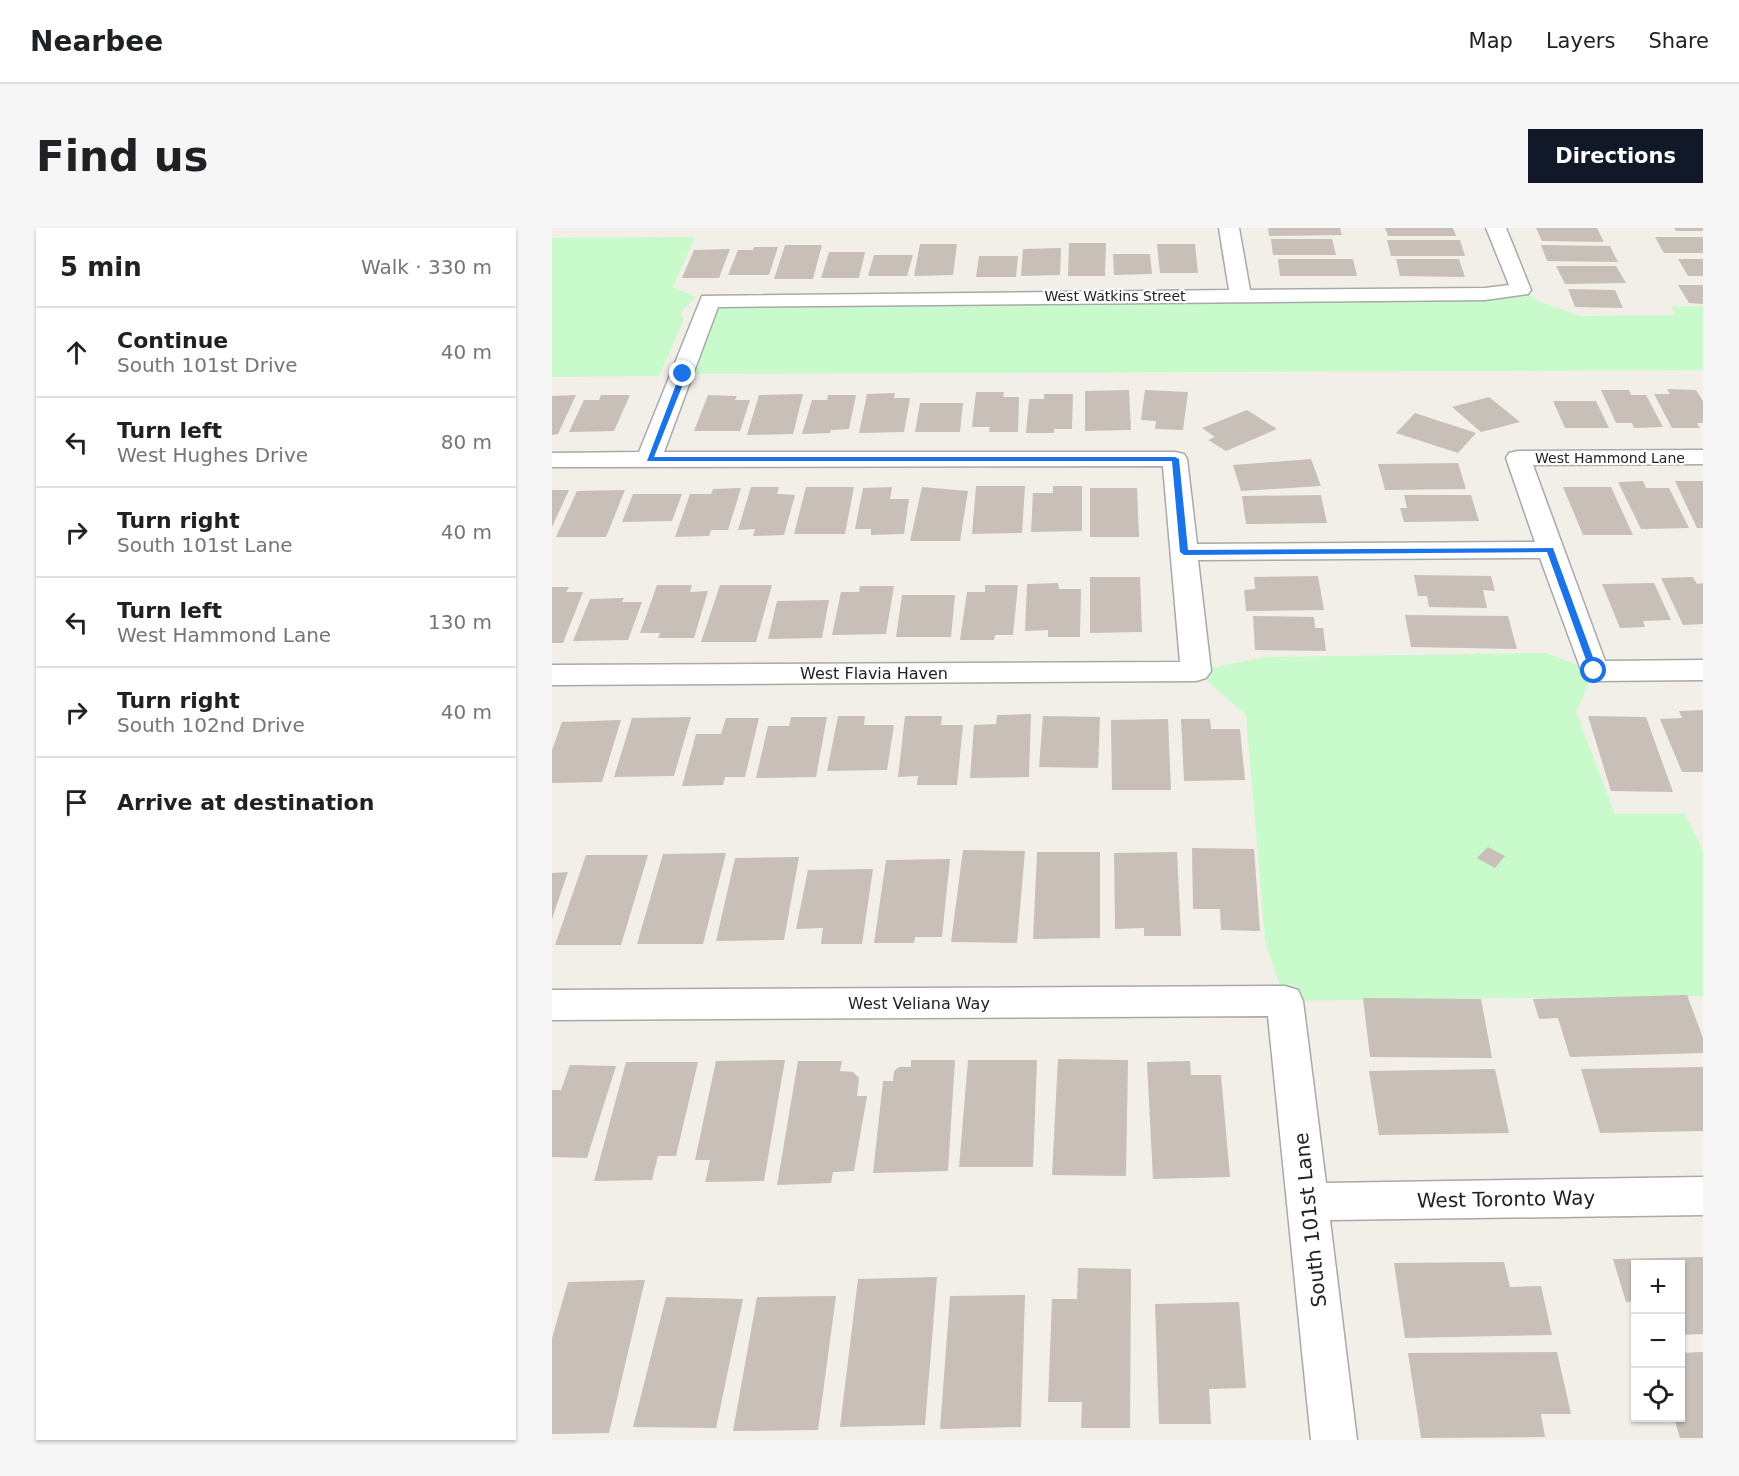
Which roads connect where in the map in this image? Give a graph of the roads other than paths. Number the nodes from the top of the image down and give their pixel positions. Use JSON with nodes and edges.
{"nodes":[{"id":1,"x":1229,"y":228,"type":"edge"},
{"id":2,"x":1496,"y":228,"type":"edge"},
{"id":3,"x":1241,"y":296,"type":"junction"},
{"id":4,"x":1703,"y":457,"type":"edge"},
{"id":5,"x":649,"y":459,"type":"junction"},
{"id":6,"x":552,"y":460,"type":"edge"},
{"id":7,"x":1550,"y":550,"type":"junction"},
{"id":8,"x":1184,"y":552,"type":"junction"},
{"id":9,"x":1703,"y":670,"type":"edge"},
{"id":10,"x":552,"y":675,"type":"edge"},
{"id":11,"x":1285,"y":1001,"type":"joint"},
{"id":12,"x":552,"y":1005,"type":"edge"},
{"id":13,"x":1703,"y":1196,"type":"edge"},
{"id":14,"x":1308,"y":1202,"type":"junction"},
{"id":15,"x":1334,"y":1440,"type":"edge"}],
"edges":[{"from":1,"to":3,"type":"street"},
{"from":2,"to":3,"type":"street","name":"West Watkins Street"},
{"from":3,"to":5,"type":"street","name":"West Watkins Street"},
{"from":4,"to":7,"type":"street","name":"West Hammond Lane"},
{"from":5,"to":6,"type":"street"},
{"from":5,"to":8,"type":"street"},
{"from":7,"to":8,"type":"street"},
{"from":7,"to":9,"type":"street"},
{"from":8,"to":10,"type":"street","name":"West Flavia Haven"},
{"from":11,"to":12,"type":"street","name":"West Veliana Way"},
{"from":11,"to":14,"type":"street","name":"South 101st Lane"},
{"from":13,"to":14,"type":"street","name":"West Toronto Way"},
{"from":14,"to":15,"type":"street","name":"South 101st Lane"}]}
